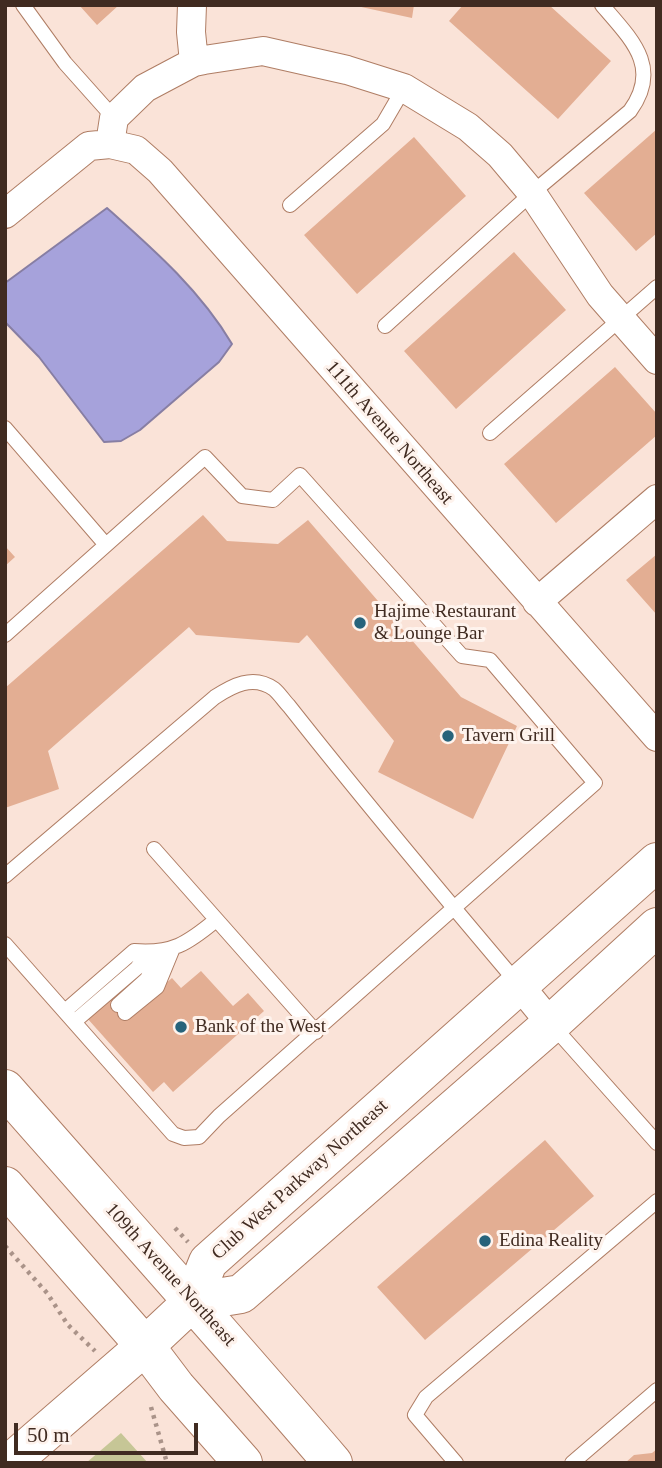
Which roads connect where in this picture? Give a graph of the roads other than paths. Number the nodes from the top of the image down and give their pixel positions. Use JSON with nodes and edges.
{"nodes":[{"id":1,"x":23,"y":5,"type":"edge"},
{"id":2,"x":192,"y":5,"type":"edge"},
{"id":3,"x":602,"y":5,"type":"edge"},
{"id":4,"x":194,"y":62,"type":"junction"},
{"id":5,"x":404,"y":88,"type":"junction"},
{"id":6,"x":112,"y":131,"type":"junction"},
{"id":7,"x":532,"y":193,"type":"junction"},
{"id":8,"x":290,"y":205,"type":"dead end"},
{"id":9,"x":5,"y":214,"type":"edge"},
{"id":10,"x":657,"y":287,"type":"edge"},
{"id":11,"x":621,"y":318,"type":"junction"},
{"id":12,"x":384,"y":326,"type":"dead end"},
{"id":13,"x":657,"y":360,"type":"edge"},
{"id":14,"x":5,"y":428,"type":"edge"},
{"id":15,"x":490,"y":433,"type":"dead end"},
{"id":16,"x":657,"y":499,"type":"edge"},
{"id":17,"x":106,"y":545,"type":"junction"},
{"id":18,"x":537,"y":602,"type":"junction"},
{"id":19,"x":5,"y":635,"type":"edge"},
{"id":20,"x":657,"y":737,"type":"edge"},
{"id":21,"x":153,"y":849,"type":"dead end"},
{"id":22,"x":657,"y":862,"type":"edge"},
{"id":23,"x":5,"y":876,"type":"edge"},
{"id":24,"x":454,"y":908,"type":"junction"},
{"id":25,"x":216,"y":920,"type":"junction"},
{"id":26,"x":657,"y":927,"type":"edge"},
{"id":27,"x":5,"y":944,"type":"edge"},
{"id":28,"x":160,"y":951,"type":"junction"},
{"id":29,"x":520,"y":986,"type":"junction"},
{"id":30,"x":122,"y":1009,"type":"dead end"},
{"id":31,"x":70,"y":1017,"type":"junction"},
{"id":32,"x":551,"y":1024,"type":"junction"},
{"id":33,"x":316,"y":1032,"type":"junction"},
{"id":34,"x":5,"y":1089,"type":"edge"},
{"id":35,"x":657,"y":1143,"type":"edge"},
{"id":36,"x":5,"y":1186,"type":"edge"},
{"id":37,"x":657,"y":1200,"type":"edge"},
{"id":38,"x":192,"y":1302,"type":"junction"},
{"id":39,"x":145,"y":1346,"type":"junction"},
{"id":40,"x":657,"y":1390,"type":"edge"},
{"id":41,"x":10,"y":1463,"type":"edge"},
{"id":42,"x":243,"y":1463,"type":"edge"},
{"id":43,"x":332,"y":1463,"type":"edge"},
{"id":44,"x":456,"y":1463,"type":"edge"},
{"id":45,"x":572,"y":1463,"type":"edge"}],
"edges":[{"from":1,"to":6,"type":"lane"},
{"from":2,"to":4,"type":"street"},
{"from":3,"to":7,"type":"lane"},
{"from":4,"to":5,"type":"street"},
{"from":4,"to":6,"type":"street"},
{"from":5,"to":7,"type":"street"},
{"from":5,"to":8,"type":"lane"},
{"from":6,"to":9,"type":"street"},
{"from":6,"to":18,"type":"street","name":"111th Avenue Northeast"},
{"from":7,"to":11,"type":"street"},
{"from":7,"to":12,"type":"lane"},
{"from":10,"to":11,"type":"lane"},
{"from":11,"to":13,"type":"street"},
{"from":11,"to":15,"type":"lane"},
{"from":14,"to":17,"type":"lane"},
{"from":16,"to":18,"type":"street"},
{"from":17,"to":19,"type":"lane"},
{"from":17,"to":24,"type":"lane"},
{"from":18,"to":20,"type":"street","name":"111th Avenue Northeast"},
{"from":21,"to":25,"type":"lane"},
{"from":22,"to":29,"type":"street","name":"Club West Parkway Northeast"},
{"from":23,"to":24,"type":"lane"},
{"from":24,"to":29,"type":"lane"},
{"from":24,"to":33,"type":"lane"},
{"from":25,"to":28,"type":"lane"},
{"from":25,"to":33,"type":"lane"},
{"from":26,"to":32,"type":"street"},
{"from":27,"to":31,"type":"lane"},
{"from":28,"to":30,"type":"lane"},
{"from":28,"to":31,"type":"lane"},
{"from":29,"to":32,"type":"street"},
{"from":29,"to":38,"type":"street","name":"Club West Parkway Northeast"},
{"from":31,"to":33,"type":"lane"},
{"from":32,"to":35,"type":"lane"},
{"from":32,"to":38,"type":"street"},
{"from":34,"to":38,"type":"street","name":"109th Avenue Northeast"},
{"from":36,"to":39,"type":"street"},
{"from":37,"to":44,"type":"lane"},
{"from":38,"to":39,"type":"street"},
{"from":38,"to":43,"type":"street","name":"109th Avenue Northeast"},
{"from":39,"to":41,"type":"street"},
{"from":39,"to":42,"type":"street"},
{"from":40,"to":45,"type":"lane"}]}
